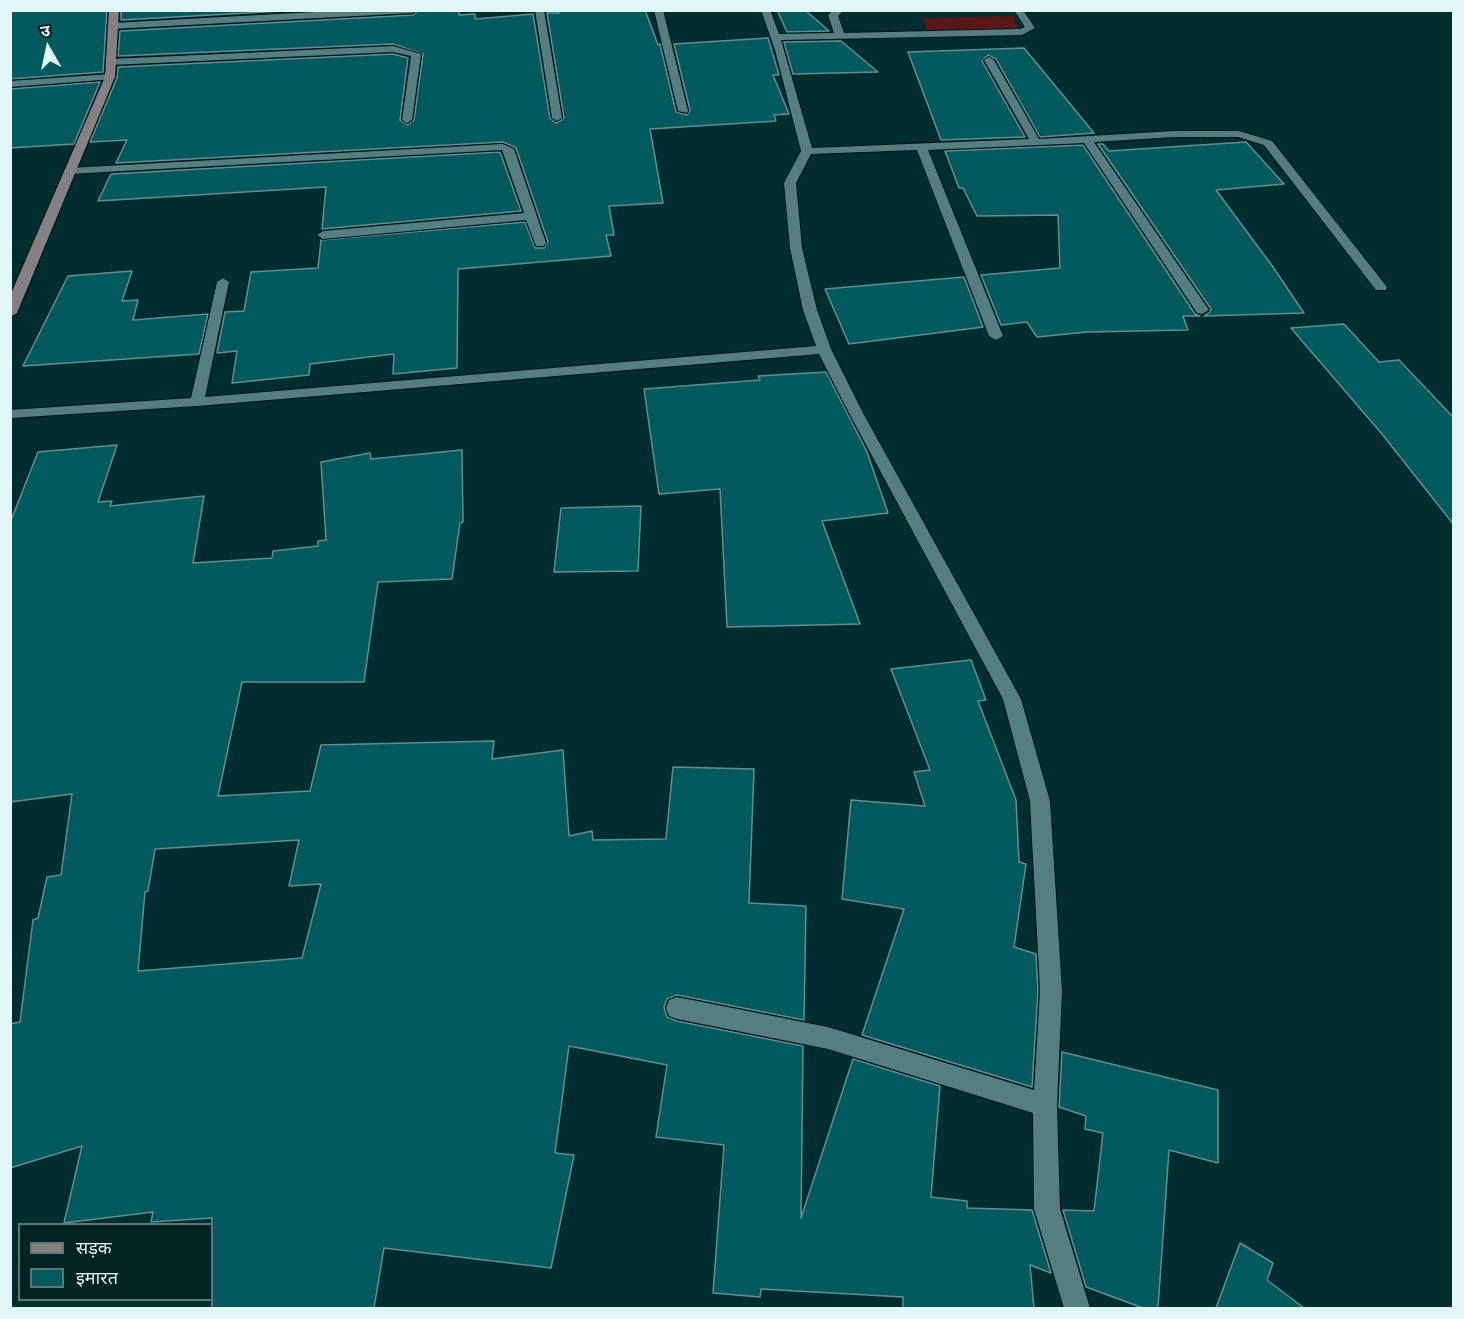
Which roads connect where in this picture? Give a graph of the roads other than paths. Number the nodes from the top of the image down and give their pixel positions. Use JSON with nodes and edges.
{"nodes":[{"id":1,"x":114,"y":10,"type":"edge"},
{"id":2,"x":413,"y":10,"type":"edge"},
{"id":3,"x":539,"y":10,"type":"edge"},
{"id":4,"x":658,"y":10,"type":"edge"},
{"id":5,"x":765,"y":10,"type":"edge"},
{"id":6,"x":840,"y":10,"type":"edge"},
{"id":7,"x":1018,"y":10,"type":"edge"},
{"id":8,"x":232,"y":15,"type":"edge"},
{"id":9,"x":112,"y":26,"type":"junction"},
{"id":10,"x":840,"y":36,"type":"junction"},
{"id":11,"x":775,"y":37,"type":"junction"},
{"id":12,"x":988,"y":60,"type":"dead end"},
{"id":13,"x":111,"y":62,"type":"junction"},
{"id":14,"x":110,"y":78,"type":"junction"},
{"id":15,"x":10,"y":84,"type":"edge"},
{"id":16,"x":683,"y":111,"type":"dead end"},
{"id":17,"x":557,"y":118,"type":"dead end"},
{"id":18,"x":407,"y":120,"type":"dead end"},
{"id":19,"x":1086,"y":138,"type":"junction"},
{"id":20,"x":1036,"y":142,"type":"junction"},
{"id":21,"x":921,"y":147,"type":"junction"},
{"id":22,"x":807,"y":151,"type":"junction"},
{"id":23,"x":69,"y":171,"type":"junction"},
{"id":24,"x":531,"y":216,"type":"junction"},
{"id":25,"x":323,"y":235,"type":"dead end"},
{"id":26,"x":540,"y":243,"type":"dead end"},
{"id":27,"x":223,"y":282,"type":"dead end"},
{"id":28,"x":1381,"y":287,"type":"dead end"},
{"id":29,"x":1203,"y":310,"type":"dead end"},
{"id":30,"x":10,"y":313,"type":"edge"},
{"id":31,"x":996,"y":336,"type":"dead end"},
{"id":32,"x":824,"y":348,"type":"junction"},
{"id":33,"x":197,"y":402,"type":"junction"},
{"id":34,"x":10,"y":414,"type":"edge"},
{"id":35,"x":677,"y":1008,"type":"dead end"},
{"id":36,"x":1045,"y":1105,"type":"junction"},
{"id":37,"x":1077,"y":1308,"type":"edge"}],
"edges":[{"from":1,"to":9,"type":"street"},
{"from":2,"to":8,"type":"street"},
{"from":3,"to":17,"type":"street"},
{"from":4,"to":16,"type":"street"},
{"from":5,"to":11,"type":"street"},
{"from":6,"to":10,"type":"street"},
{"from":7,"to":10,"type":"street"},
{"from":8,"to":9,"type":"street"},
{"from":9,"to":13,"type":"street"},
{"from":10,"to":11,"type":"street"},
{"from":11,"to":22,"type":"street"},
{"from":12,"to":20,"type":"street"},
{"from":13,"to":14,"type":"street"},
{"from":13,"to":18,"type":"street"},
{"from":14,"to":15,"type":"street"},
{"from":14,"to":23,"type":"street"},
{"from":19,"to":20,"type":"street"},
{"from":19,"to":28,"type":"street"},
{"from":19,"to":29,"type":"street"},
{"from":20,"to":21,"type":"street"},
{"from":21,"to":22,"type":"street"},
{"from":21,"to":31,"type":"street"},
{"from":22,"to":32,"type":"street"},
{"from":23,"to":24,"type":"street"},
{"from":23,"to":30,"type":"street"},
{"from":24,"to":25,"type":"street"},
{"from":24,"to":26,"type":"street"},
{"from":27,"to":33,"type":"street"},
{"from":32,"to":33,"type":"street"},
{"from":32,"to":36,"type":"street"},
{"from":33,"to":34,"type":"street"},
{"from":35,"to":36,"type":"street"},
{"from":36,"to":37,"type":"street"}]}
